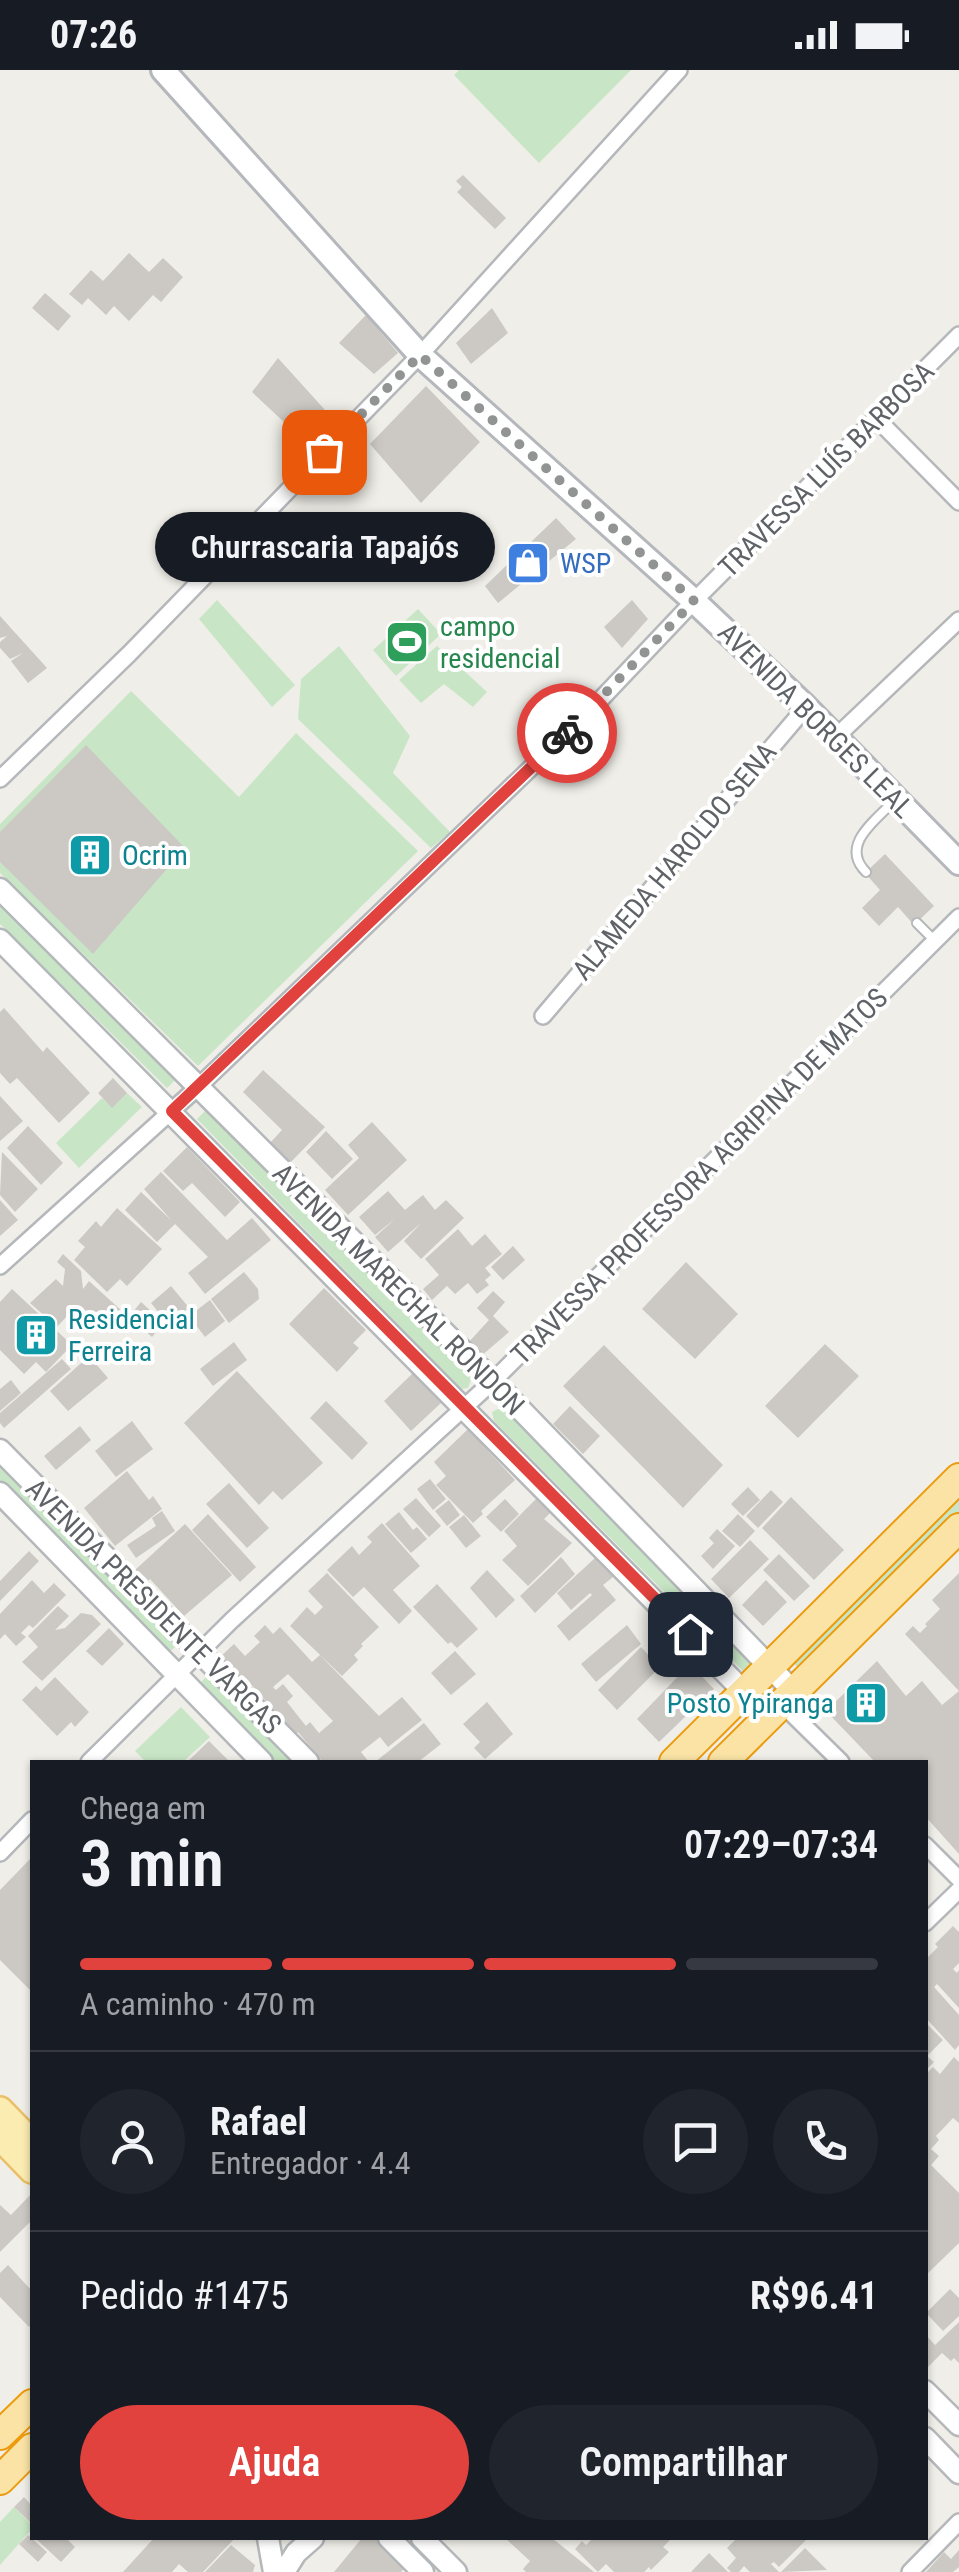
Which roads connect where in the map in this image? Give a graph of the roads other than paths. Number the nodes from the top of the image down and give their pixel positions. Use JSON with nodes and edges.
{"nodes":[{"id":1,"x":163,"y":70,"type":"edge"},
{"id":2,"x":679,"y":70,"type":"edge"},
{"id":3,"x":959,"y":335,"type":"edge"},
{"id":4,"x":420,"y":355,"type":"junction"},
{"id":5,"x":877,"y":419,"type":"junction"},
{"id":6,"x":959,"y":502,"type":"edge"},
{"id":7,"x":694,"y":601,"type":"junction"},
{"id":8,"x":959,"y":620,"type":"edge"},
{"id":9,"x":806,"y":707,"type":"junction"},
{"id":10,"x":836,"y":737,"type":"junction"},
{"id":11,"x":0,"y":780,"type":"edge"},
{"id":12,"x":896,"y":799,"type":"junction"},
{"id":13,"x":959,"y":863,"type":"edge"},
{"id":14,"x":866,"y":872,"type":"dead end"},
{"id":15,"x":0,"y":889,"type":"edge"},
{"id":16,"x":959,"y":917,"type":"edge"},
{"id":17,"x":917,"y":922,"type":"dead end"},
{"id":18,"x":0,"y":940,"type":"edge"},
{"id":19,"x":935,"y":940,"type":"junction"},
{"id":20,"x":544,"y":1016,"type":"dead end"},
{"id":21,"x":198,"y":1087,"type":"junction"},
{"id":22,"x":172,"y":1111,"type":"junction"},
{"id":23,"x":0,"y":1266,"type":"edge"},
{"id":24,"x":493,"y":1381,"type":"junction"},
{"id":25,"x":465,"y":1407,"type":"junction"},
{"id":26,"x":0,"y":1450,"type":"edge"},
{"id":27,"x":959,"y":1478,"type":"edge"},
{"id":28,"x":0,"y":1493,"type":"edge"},
{"id":29,"x":959,"y":1528,"type":"edge"},
{"id":30,"x":198,"y":1653,"type":"junction"},
{"id":31,"x":771,"y":1666,"type":"junction"},
{"id":32,"x":176,"y":1675,"type":"junction"},
{"id":33,"x":746,"y":1691,"type":"junction"},
{"id":34,"x":782,"y":1704,"type":"junction"},
{"id":35,"x":91,"y":1760,"type":"edge"},
{"id":36,"x":260,"y":1760,"type":"edge"},
{"id":37,"x":306,"y":1760,"type":"edge"},
{"id":38,"x":676,"y":1760,"type":"edge"},
{"id":39,"x":725,"y":1760,"type":"edge"},
{"id":40,"x":839,"y":1760,"type":"edge"},
{"id":41,"x":30,"y":1822,"type":"edge"},
{"id":42,"x":928,"y":1848,"type":"edge"},
{"id":43,"x":0,"y":1854,"type":"edge"},
{"id":44,"x":959,"y":1879,"type":"edge"},
{"id":45,"x":959,"y":1890,"type":"edge"},
{"id":46,"x":928,"y":1920,"type":"edge"},
{"id":47,"x":0,"y":2110,"type":"edge"},
{"id":48,"x":0,"y":2137,"type":"edge"},
{"id":49,"x":30,"y":2141,"type":"edge"},
{"id":50,"x":30,"y":2168,"type":"edge"},
{"id":51,"x":928,"y":2394,"type":"edge"},
{"id":52,"x":30,"y":2406,"type":"edge"},
{"id":53,"x":959,"y":2426,"type":"edge"},
{"id":54,"x":0,"y":2436,"type":"edge"},
{"id":55,"x":928,"y":2441,"type":"edge"},
{"id":56,"x":30,"y":2450,"type":"edge"},
{"id":57,"x":959,"y":2472,"type":"edge"},
{"id":58,"x":0,"y":2480,"type":"edge"},
{"id":59,"x":959,"y":2522,"type":"edge"},
{"id":60,"x":268,"y":2540,"type":"edge"},
{"id":61,"x":311,"y":2540,"type":"edge"},
{"id":62,"x":391,"y":2540,"type":"edge"},
{"id":63,"x":424,"y":2540,"type":"edge"},
{"id":64,"x":274,"y":2572,"type":"edge"},
{"id":65,"x":284,"y":2572,"type":"edge"},
{"id":66,"x":422,"y":2572,"type":"edge"},
{"id":67,"x":456,"y":2572,"type":"edge"},
{"id":68,"x":910,"y":2572,"type":"edge"}],
"edges":[{"from":1,"to":4,"type":"main road","name":"AVENIDA BORGES LEAL"},
{"from":2,"to":4,"type":"street"},
{"from":3,"to":5,"type":"street","name":"TRAVESSA LUÍS BARBOSA"},
{"from":4,"to":7,"type":"main road","name":"AVENIDA BORGES LEAL"},
{"from":4,"to":11,"type":"street"},
{"from":5,"to":6,"type":"street"},
{"from":5,"to":7,"type":"street","name":"TRAVESSA LUÍS BARBOSA"},
{"from":7,"to":9,"type":"main road","name":"AVENIDA BORGES LEAL"},
{"from":7,"to":21,"type":"street","name":"TRAVESSA LUÍS BARBOSA"},
{"from":8,"to":10,"type":"street"},
{"from":9,"to":10,"type":"main road","name":"AVENIDA BORGES LEAL"},
{"from":9,"to":20,"type":"street","name":"ALAMEDA HAROLDO SENA"},
{"from":10,"to":12,"type":"main road","name":"AVENIDA BORGES LEAL"},
{"from":12,"to":13,"type":"main road","name":"AVENIDA BORGES LEAL"},
{"from":12,"to":14,"type":"lane"},
{"from":15,"to":21,"type":"street","name":"AVENIDA MARECHAL RONDON"},
{"from":16,"to":19,"type":"street","name":"TRAVESSA PROFESSORA AGRIPINA DE MATOS"},
{"from":17,"to":19,"type":"lane"},
{"from":18,"to":22,"type":"street","name":"AVENIDA MARECHAL RONDON"},
{"from":19,"to":24,"type":"street","name":"TRAVESSA PROFESSORA AGRIPINA DE MATOS"},
{"from":21,"to":22,"type":"street","name":"TRAVESSA LUÍS BARBOSA"},
{"from":21,"to":24,"type":"street","name":"AVENIDA MARECHAL RONDON"},
{"from":22,"to":23,"type":"street","name":"TRAVESSA LUÍS BARBOSA"},
{"from":22,"to":25,"type":"street","name":"AVENIDA MARECHAL RONDON"},
{"from":24,"to":25,"type":"street","name":"TRAVESSA PROFESSORA AGRIPINA DE MATOS"},
{"from":24,"to":31,"type":"street","name":"AVENIDA MARECHAL RONDON"},
{"from":25,"to":30,"type":"street","name":"TRAVESSA PROFESSORA AGRIPINA DE MATOS"},
{"from":25,"to":33,"type":"street","name":"AVENIDA MARECHAL RONDON"},
{"from":26,"to":30,"type":"street","name":"AVENIDA PRESIDENTE VARGAS"},
{"from":27,"to":31,"type":"highway"},
{"from":28,"to":32,"type":"street","name":"AVENIDA PRESIDENTE VARGAS"},
{"from":29,"to":34,"type":"highway"},
{"from":30,"to":32,"type":"street","name":"TRAVESSA PROFESSORA AGRIPINA DE MATOS"},
{"from":30,"to":37,"type":"street","name":"AVENIDA PRESIDENTE VARGAS"},
{"from":31,"to":33,"type":"highway"},
{"from":31,"to":34,"type":"street","name":"AVENIDA MARECHAL RONDON"},
{"from":32,"to":35,"type":"street","name":"TRAVESSA PROFESSORA AGRIPINA DE MATOS"},
{"from":32,"to":36,"type":"street","name":"AVENIDA PRESIDENTE VARGAS"},
{"from":33,"to":34,"type":"street","name":"AVENIDA MARECHAL RONDON"},
{"from":33,"to":38,"type":"highway"},
{"from":34,"to":39,"type":"highway"},
{"from":34,"to":40,"type":"street","name":"AVENIDA MARECHAL RONDON"},
{"from":41,"to":43,"type":"street"},
{"from":42,"to":44,"type":"street"},
{"from":45,"to":46,"type":"street"},
{"from":47,"to":49,"type":"main road"},
{"from":48,"to":50,"type":"main road"},
{"from":51,"to":53,"type":"street"},
{"from":52,"to":54,"type":"highway"},
{"from":55,"to":57,"type":"street"},
{"from":56,"to":58,"type":"highway"},
{"from":59,"to":68,"type":"street"},
{"from":60,"to":64,"type":"street"},
{"from":61,"to":65,"type":"street"},
{"from":62,"to":66,"type":"street"},
{"from":63,"to":67,"type":"street"}]}
